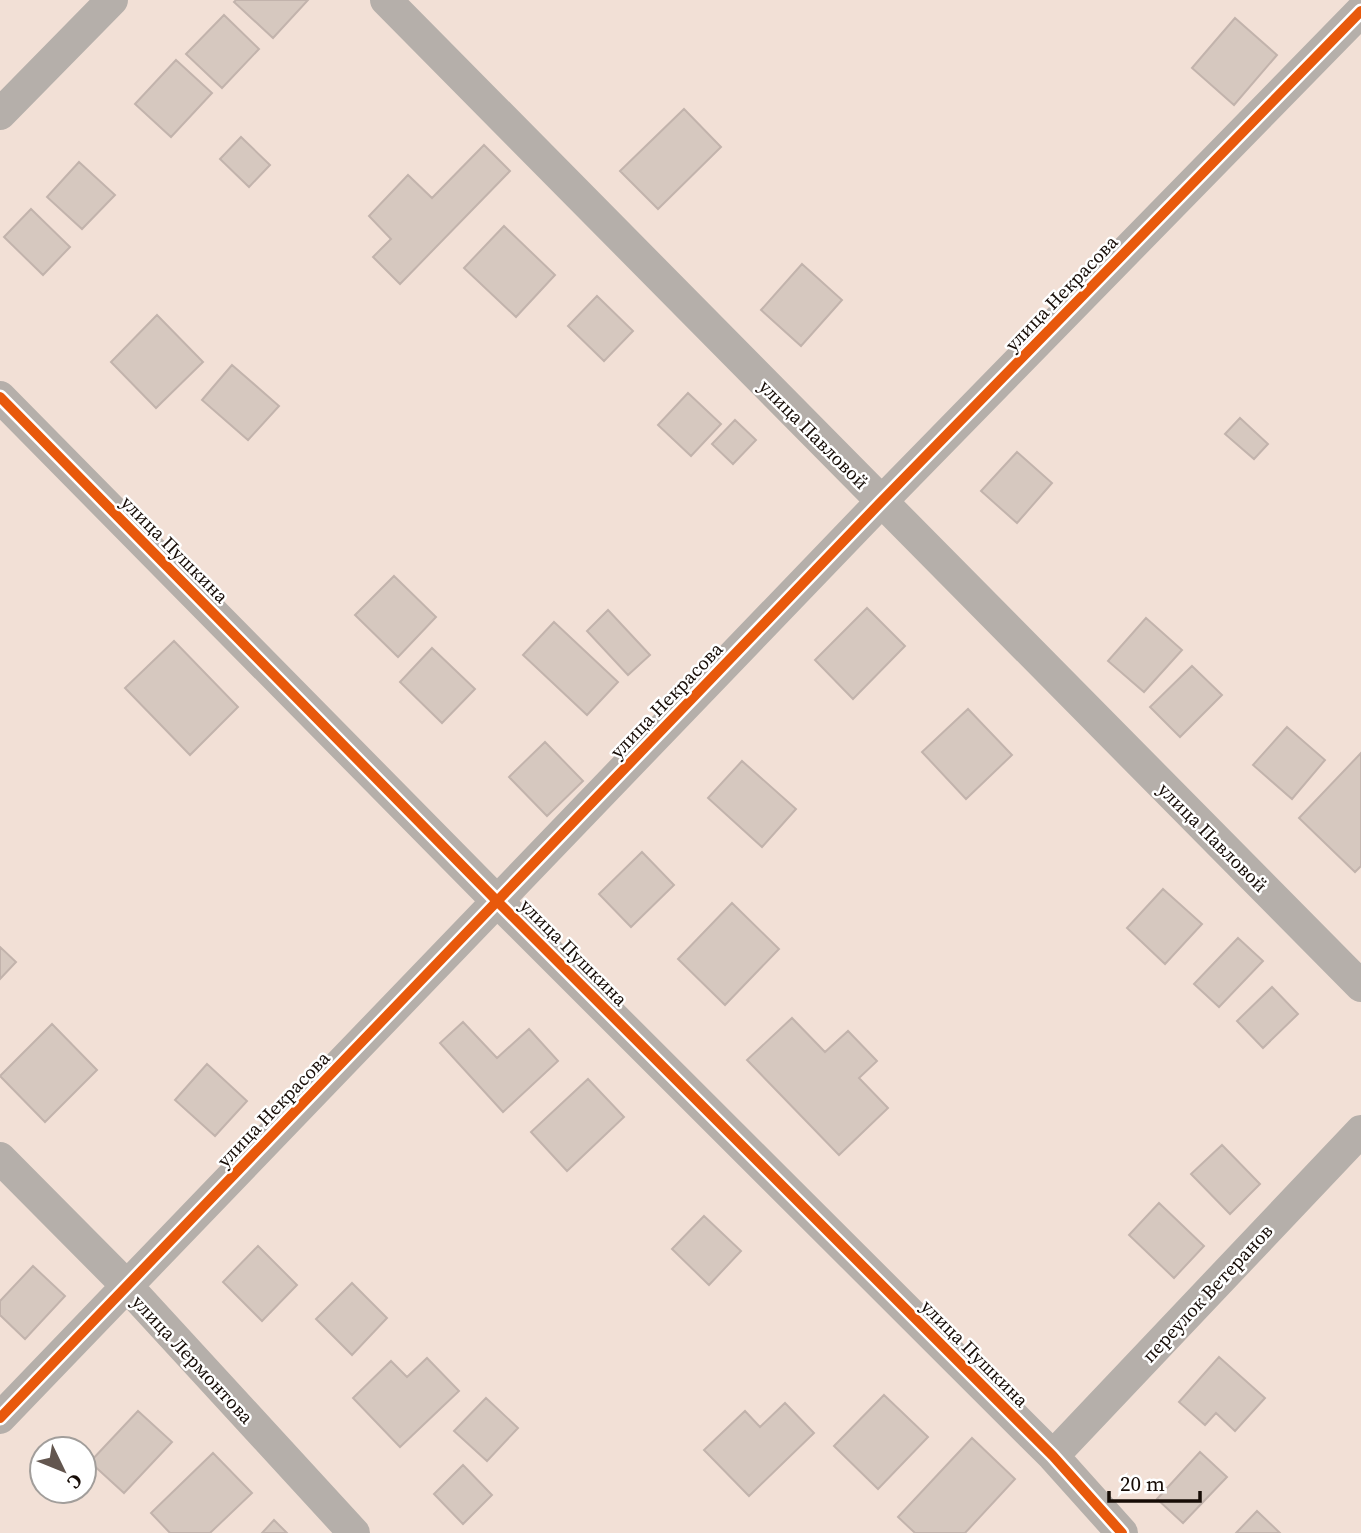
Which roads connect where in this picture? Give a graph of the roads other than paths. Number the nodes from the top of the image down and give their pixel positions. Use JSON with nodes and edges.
{"nodes":[{"id":1,"x":112,"y":0,"type":"edge"},
{"id":2,"x":386,"y":0,"type":"edge"},
{"id":3,"x":1361,"y":11,"type":"edge"},
{"id":4,"x":0,"y":114,"type":"edge"},
{"id":5,"x":0,"y":397,"type":"edge"},
{"id":6,"x":881,"y":502,"type":"junction"},
{"id":7,"x":497,"y":901,"type":"junction"},
{"id":8,"x":1361,"y":986,"type":"edge"},
{"id":9,"x":1361,"y":1130,"type":"edge"},
{"id":10,"x":0,"y":1158,"type":"edge"},
{"id":11,"x":127,"y":1286,"type":"junction"},
{"id":12,"x":0,"y":1418,"type":"edge"},
{"id":13,"x":1053,"y":1455,"type":"junction"},
{"id":14,"x":354,"y":1533,"type":"edge"},
{"id":15,"x":1122,"y":1533,"type":"edge"}],
"edges":[{"from":1,"to":4,"type":"street"},
{"from":2,"to":6,"type":"street","name":"улица Павловой"},
{"from":3,"to":6,"type":"street","name":"улица Некрасова"},
{"from":5,"to":7,"type":"street","name":"улица Пушкина"},
{"from":6,"to":7,"type":"street","name":"улица Некрасова"},
{"from":6,"to":8,"type":"street","name":"улица Павловой"},
{"from":7,"to":11,"type":"street","name":"улица Некрасова"},
{"from":7,"to":13,"type":"street","name":"улица Пушкина"},
{"from":9,"to":13,"type":"street","name":"переулок Ветеранов"},
{"from":10,"to":11,"type":"street","name":"улица Лермонтова"},
{"from":11,"to":12,"type":"street","name":"улица Некрасова"},
{"from":11,"to":14,"type":"street","name":"улица Лермонтова"},
{"from":13,"to":15,"type":"street","name":"улица Пушкина"}]}
